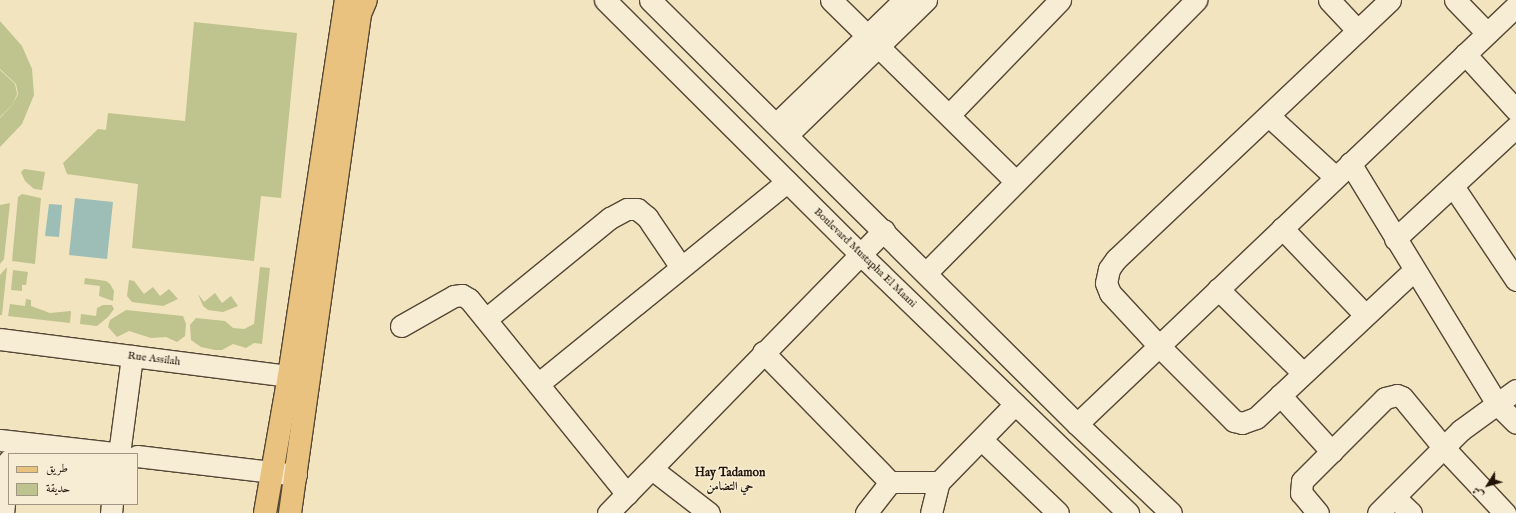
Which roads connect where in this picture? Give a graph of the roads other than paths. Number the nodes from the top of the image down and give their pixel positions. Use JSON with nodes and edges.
{"nodes":[{"id":1,"x":346,"y":0,"type":"edge"},
{"id":2,"x":366,"y":0,"type":"edge"},
{"id":3,"x":605,"y":0,"type":"edge"},
{"id":4,"x":650,"y":0,"type":"edge"},
{"id":5,"x":831,"y":0,"type":"edge"},
{"id":6,"x":904,"y":0,"type":"edge"},
{"id":7,"x":926,"y":0,"type":"edge"},
{"id":8,"x":1060,"y":0,"type":"edge"},
{"id":9,"x":1196,"y":0,"type":"edge"},
{"id":10,"x":1329,"y":0,"type":"edge"},
{"id":11,"x":1390,"y":0,"type":"edge"},
{"id":12,"x":1455,"y":0,"type":"edge"},
{"id":13,"x":1516,"y":6,"type":"edge"},
{"id":14,"x":1358,"y":31,"type":"junction"},
{"id":15,"x":1487,"y":33,"type":"junction"},
{"id":16,"x":873,"y":41,"type":"junction"},
{"id":17,"x":1465,"y":54,"type":"junction"},
{"id":18,"x":1516,"y":110,"type":"edge"},
{"id":19,"x":948,"y":115,"type":"junction"},
{"id":20,"x":1269,"y":116,"type":"junction"},
{"id":21,"x":1516,"y":127,"type":"edge"},
{"id":22,"x":782,"y":130,"type":"junction"},
{"id":23,"x":1342,"y":170,"type":"junction"},
{"id":24,"x":1015,"y":181,"type":"junction"},
{"id":25,"x":787,"y":182,"type":"junction"},
{"id":26,"x":1453,"y":186,"type":"junction"},
{"id":27,"x":1282,"y":228,"type":"junction"},
{"id":28,"x":884,"y":230,"type":"junction"},
{"id":29,"x":1395,"y":239,"type":"junction"},
{"id":30,"x":860,"y":254,"type":"junction"},
{"id":31,"x":680,"y":266,"type":"junction"},
{"id":32,"x":1413,"y":271,"type":"junction"},
{"id":33,"x":927,"y":272,"type":"junction"},
{"id":34,"x":1515,"y":275,"type":"edge"},
{"id":35,"x":1218,"y":289,"type":"junction"},
{"id":36,"x":1365,"y":315,"type":"junction"},
{"id":37,"x":486,"y":320,"type":"junction"},
{"id":38,"x":401,"y":326,"type":"dead end"},
{"id":39,"x":0,"y":339,"type":"edge"},
{"id":40,"x":1159,"y":346,"type":"junction"},
{"id":41,"x":763,"y":352,"type":"junction"},
{"id":42,"x":132,"y":356,"type":"junction"},
{"id":43,"x":1303,"y":373,"type":"junction"},
{"id":44,"x":298,"y":377,"type":"junction"},
{"id":45,"x":538,"y":384,"type":"junction"},
{"id":46,"x":1516,"y":390,"type":"edge"},
{"id":47,"x":1280,"y":395,"type":"junction"},
{"id":48,"x":1015,"y":404,"type":"junction"},
{"id":49,"x":1498,"y":405,"type":"junction"},
{"id":50,"x":1516,"y":423,"type":"edge"},
{"id":51,"x":1077,"y":424,"type":"junction"},
{"id":52,"x":982,"y":440,"type":"junction"},
{"id":53,"x":1443,"y":447,"type":"junction"},
{"id":54,"x":8,"y":449,"type":"edge"},
{"id":55,"x":1332,"y":452,"type":"junction"},
{"id":56,"x":98,"y":453,"type":"edge"},
{"id":57,"x":120,"y":453,"type":"edge"},
{"id":58,"x":138,"y":456,"type":"edge"},
{"id":59,"x":652,"y":469,"type":"junction"},
{"id":60,"x":271,"y":474,"type":"junction"},
{"id":61,"x":296,"y":475,"type":"junction"},
{"id":62,"x":890,"y":482,"type":"junction"},
{"id":63,"x":940,"y":482,"type":"junction"},
{"id":64,"x":627,"y":494,"type":"junction"},
{"id":65,"x":1394,"y":497,"type":"junction"},
{"id":66,"x":3,"y":513,"type":"edge"},
{"id":67,"x":266,"y":513,"type":"edge"},
{"id":68,"x":290,"y":513,"type":"edge"},
{"id":69,"x":608,"y":513,"type":"edge"},
{"id":70,"x":709,"y":513,"type":"edge"},
{"id":71,"x":866,"y":513,"type":"edge"},
{"id":72,"x":931,"y":513,"type":"edge"},
{"id":73,"x":1058,"y":513,"type":"edge"},
{"id":74,"x":1128,"y":513,"type":"edge"},
{"id":75,"x":1171,"y":513,"type":"edge"},
{"id":76,"x":1318,"y":513,"type":"edge"},
{"id":77,"x":1378,"y":513,"type":"edge"},
{"id":78,"x":1411,"y":513,"type":"edge"},
{"id":79,"x":1505,"y":513,"type":"edge"}],
"edges":[{"from":1,"to":44,"type":"main road"},
{"from":2,"to":44,"type":"main road"},
{"from":3,"to":25,"type":"street","name":"Boulevard Mustapha El Maani"},
{"from":4,"to":22,"type":"street"},
{"from":5,"to":16,"type":"street"},
{"from":6,"to":16,"type":"street"},
{"from":7,"to":16,"type":"street"},
{"from":8,"to":19,"type":"street"},
{"from":9,"to":24,"type":"street"},
{"from":10,"to":14,"type":"street"},
{"from":11,"to":14,"type":"street"},
{"from":12,"to":15,"type":"street"},
{"from":13,"to":15,"type":"street"},
{"from":14,"to":20,"type":"street"},
{"from":15,"to":17,"type":"street"},
{"from":16,"to":19,"type":"street"},
{"from":16,"to":22,"type":"street"},
{"from":17,"to":18,"type":"street"},
{"from":17,"to":23,"type":"street"},
{"from":19,"to":24,"type":"street"},
{"from":20,"to":23,"type":"street"},
{"from":20,"to":40,"type":"street"},
{"from":21,"to":26,"type":"street"},
{"from":22,"to":28,"type":"street"},
{"from":23,"to":27,"type":"street"},
{"from":23,"to":29,"type":"street"},
{"from":24,"to":33,"type":"street"},
{"from":25,"to":30,"type":"street","name":"Boulevard Mustapha El Maani"},
{"from":25,"to":31,"type":"street"},
{"from":26,"to":29,"type":"street"},
{"from":26,"to":34,"type":"street"},
{"from":27,"to":35,"type":"street"},
{"from":27,"to":36,"type":"street"},
{"from":28,"to":30,"type":"street"},
{"from":28,"to":33,"type":"street"},
{"from":29,"to":32,"type":"street"},
{"from":30,"to":41,"type":"street"},
{"from":30,"to":48,"type":"street","name":"Boulevard Mustapha El Maani"},
{"from":31,"to":37,"type":"street"},
{"from":31,"to":45,"type":"street"},
{"from":32,"to":36,"type":"street"},
{"from":32,"to":49,"type":"street"},
{"from":33,"to":51,"type":"street"},
{"from":35,"to":40,"type":"street"},
{"from":35,"to":43,"type":"street"},
{"from":36,"to":43,"type":"street"},
{"from":37,"to":38,"type":"street"},
{"from":37,"to":45,"type":"street"},
{"from":39,"to":42,"type":"street","name":"Rue Assilah"},
{"from":40,"to":47,"type":"street"},
{"from":40,"to":51,"type":"street"},
{"from":41,"to":59,"type":"street"},
{"from":41,"to":62,"type":"street"},
{"from":42,"to":44,"type":"street","name":"Rue Assilah"},
{"from":42,"to":57,"type":"street"},
{"from":43,"to":47,"type":"street"},
{"from":44,"to":60,"type":"main road"},
{"from":44,"to":61,"type":"main road"},
{"from":45,"to":64,"type":"street"},
{"from":46,"to":49,"type":"street"},
{"from":47,"to":55,"type":"street"},
{"from":48,"to":52,"type":"street"},
{"from":48,"to":74,"type":"street","name":"Boulevard Mustapha El Maani"},
{"from":49,"to":50,"type":"street"},
{"from":49,"to":53,"type":"street"},
{"from":51,"to":75,"type":"street"},
{"from":52,"to":63,"type":"street"},
{"from":52,"to":73,"type":"street"},
{"from":53,"to":55,"type":"street"},
{"from":53,"to":65,"type":"street"},
{"from":53,"to":79,"type":"street"},
{"from":54,"to":56,"type":"street"},
{"from":54,"to":66,"type":"street"},
{"from":55,"to":76,"type":"street"},
{"from":58,"to":60,"type":"street"},
{"from":59,"to":64,"type":"street"},
{"from":59,"to":70,"type":"street"},
{"from":60,"to":61,"type":"street"},
{"from":60,"to":67,"type":"main road"},
{"from":61,"to":68,"type":"main road"},
{"from":62,"to":63,"type":"street"},
{"from":62,"to":71,"type":"street"},
{"from":63,"to":72,"type":"street"},
{"from":64,"to":69,"type":"street"},
{"from":65,"to":77,"type":"street"},
{"from":65,"to":78,"type":"street"}]}
